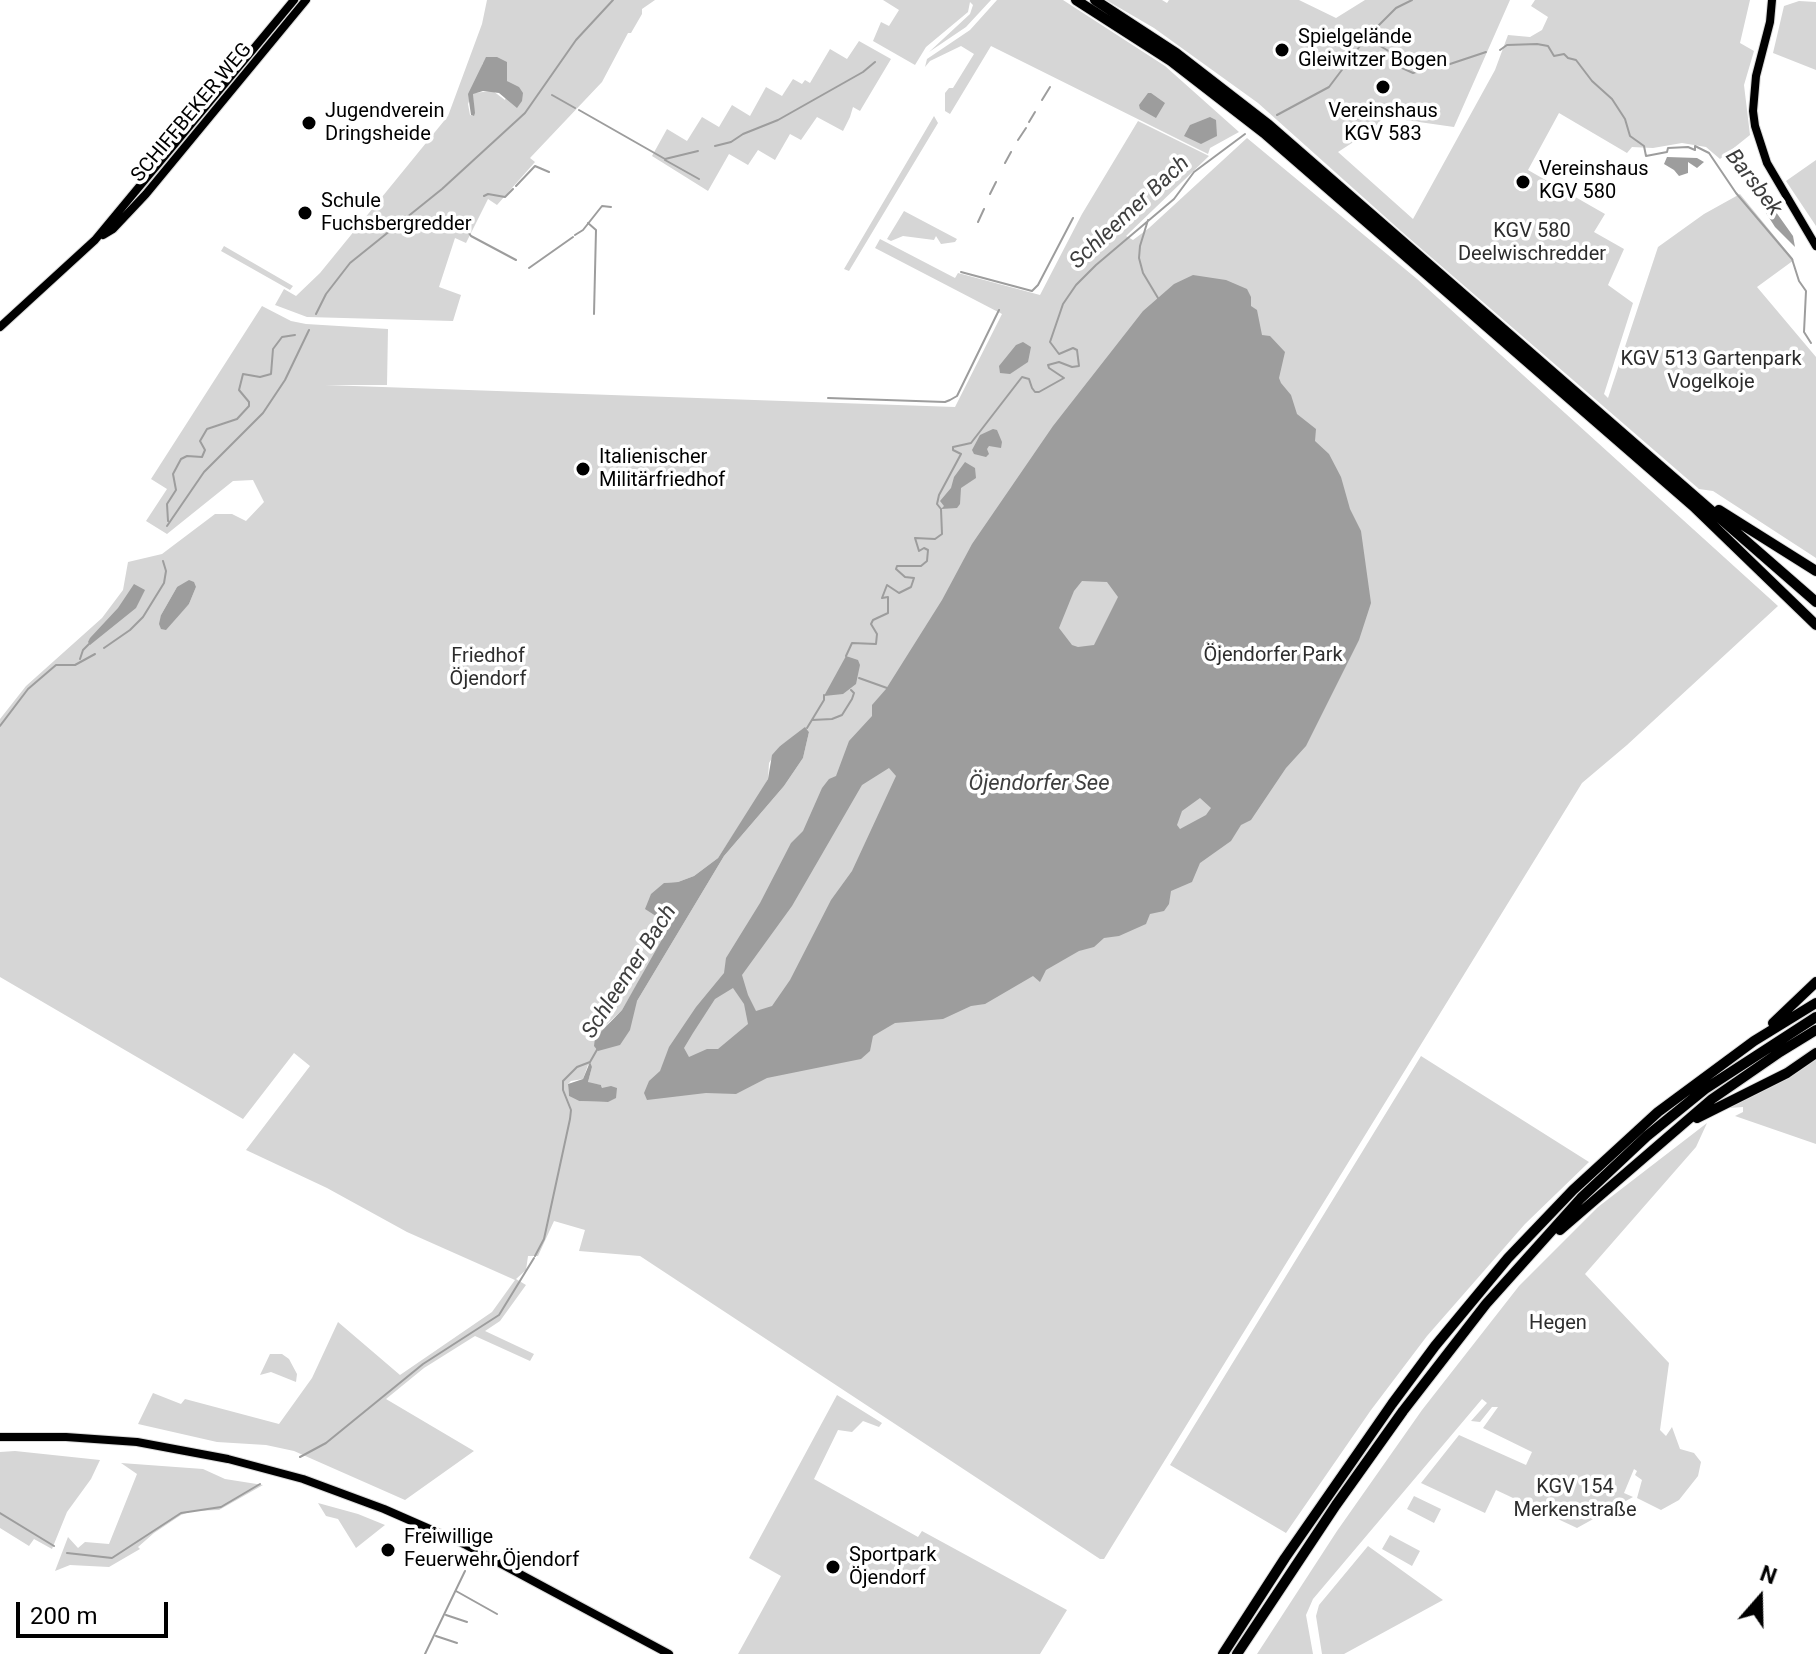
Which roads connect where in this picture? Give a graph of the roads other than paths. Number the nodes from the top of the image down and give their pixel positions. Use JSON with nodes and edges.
{"nodes":[{"id":1,"x":294,"y":0,"type":"edge"},
{"id":2,"x":306,"y":0,"type":"edge"},
{"id":3,"x":1076,"y":0,"type":"edge"},
{"id":4,"x":1095,"y":0,"type":"edge"},
{"id":5,"x":1772,"y":0,"type":"edge"},
{"id":6,"x":256,"y":46,"type":"junction"},
{"id":7,"x":257,"y":59,"type":"junction"},
{"id":8,"x":204,"y":110,"type":"junction"},
{"id":9,"x":210,"y":118,"type":"junction"},
{"id":10,"x":95,"y":240,"type":"junction"},
{"id":11,"x":1816,"y":246,"type":"edge"},
{"id":12,"x":0,"y":327,"type":"edge"},
{"id":13,"x":1675,"y":478,"type":"junction"},
{"id":14,"x":1816,"y":571,"type":"edge"},
{"id":15,"x":1816,"y":602,"type":"edge"},
{"id":16,"x":1816,"y":628,"type":"edge"},
{"id":17,"x":1816,"y":982,"type":"edge"},
{"id":18,"x":1816,"y":1003,"type":"edge"},
{"id":19,"x":1816,"y":1017,"type":"edge"},
{"id":20,"x":1816,"y":1030,"type":"edge"},
{"id":21,"x":1754,"y":1041,"type":"junction"},
{"id":22,"x":1816,"y":1053,"type":"edge"},
{"id":23,"x":1681,"y":1126,"type":"junction"},
{"id":24,"x":1517,"y":1269,"type":"junction"},
{"id":25,"x":0,"y":1437,"type":"edge"},
{"id":26,"x":669,"y":1654,"type":"edge"},
{"id":27,"x":1223,"y":1654,"type":"edge"},
{"id":28,"x":1237,"y":1654,"type":"edge"}],
"edges":[{"from":1,"to":6,"type":"main road","name":"SCHIFFBEKER WEG"},
{"from":2,"to":7,"type":"main road","name":"SCHIFFBEKER WEG"},
{"from":3,"to":16,"type":"highway"},
{"from":4,"to":13,"type":"highway"},
{"from":5,"to":11,"type":"main road"},
{"from":6,"to":7,"type":"main road"},
{"from":6,"to":8,"type":"main road","name":"SCHIFFBEKER WEG"},
{"from":7,"to":9,"type":"main road","name":"SCHIFFBEKER WEG"},
{"from":8,"to":9,"type":"main road"},
{"from":8,"to":10,"type":"main road","name":"SCHIFFBEKER WEG"},
{"from":9,"to":10,"type":"main road","name":"SCHIFFBEKER WEG"},
{"from":10,"to":12,"type":"main road","name":"SCHIFFBEKER WEG"},
{"from":13,"to":14,"type":"highway"},
{"from":13,"to":15,"type":"highway"},
{"from":17,"to":21,"type":"highway"},
{"from":18,"to":21,"type":"highway"},
{"from":19,"to":24,"type":"highway"},
{"from":20,"to":23,"type":"highway"},
{"from":21,"to":27,"type":"highway"},
{"from":22,"to":23,"type":"highway"},
{"from":23,"to":24,"type":"highway"},
{"from":24,"to":28,"type":"highway"},
{"from":25,"to":26,"type":"main road"}]}
